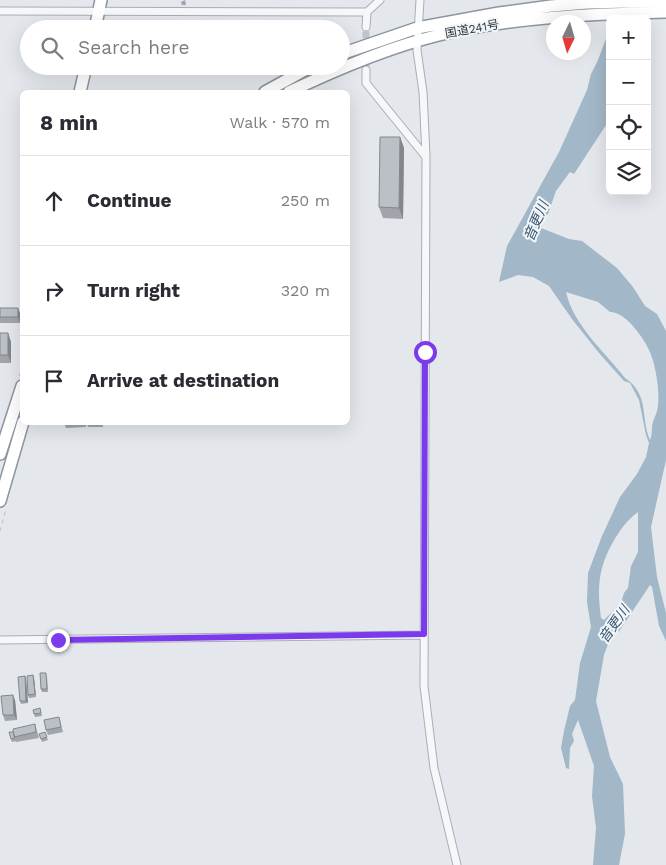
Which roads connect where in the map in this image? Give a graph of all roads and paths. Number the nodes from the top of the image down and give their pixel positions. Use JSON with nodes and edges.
{"nodes":[{"id":1,"x":380,"y":0,"type":"edge"},
{"id":2,"x":420,"y":0,"type":"edge"},
{"id":3,"x":666,"y":1,"type":"edge"},
{"id":4,"x":100,"y":5,"type":"edge"},
{"id":5,"x":0,"y":11,"type":"edge"},
{"id":6,"x":367,"y":12,"type":"junction"},
{"id":7,"x":666,"y":12,"type":"edge"},
{"id":8,"x":96,"y":20,"type":"edge"},
{"id":9,"x":366,"y":27,"type":"tunnel mouth"},
{"id":10,"x":417,"y":28,"type":"junction"},
{"id":11,"x":438,"y":29,"type":"junction"},
{"id":12,"x":417,"y":41,"type":"junction"},
{"id":13,"x":350,"y":51,"type":"edge"},
{"id":14,"x":350,"y":64,"type":"edge"},
{"id":15,"x":366,"y":70,"type":"tunnel mouth"},
{"id":16,"x":84,"y":75,"type":"edge"},
{"id":17,"x":296,"y":75,"type":"edge"},
{"id":18,"x":326,"y":75,"type":"edge"},
{"id":19,"x":80,"y":90,"type":"edge"},
{"id":20,"x":270,"y":90,"type":"edge"},
{"id":21,"x":293,"y":90,"type":"edge"},
{"id":22,"x":426,"y":156,"type":"junction"},
{"id":23,"x":20,"y":392,"type":"edge"},
{"id":24,"x":22,"y":425,"type":"edge"},
{"id":25,"x":0,"y":454,"type":"edge"},
{"id":26,"x":0,"y":501,"type":"edge"},
{"id":27,"x":424,"y":634,"type":"junction"},
{"id":28,"x":0,"y":640,"type":"edge"},
{"id":29,"x":457,"y":865,"type":"edge"}],
"edges":[{"from":1,"to":6,"type":"street"},
{"from":2,"to":10,"type":"street"},
{"from":3,"to":11,"type":"highway","name":"国道241号"},
{"from":4,"to":5,"type":"street"},
{"from":4,"to":6,"type":"street"},
{"from":4,"to":8,"type":"highway"},
{"from":6,"to":9,"type":"street"},
{"from":7,"to":11,"type":"highway","name":"国道241号"},
{"from":10,"to":11,"type":"highway","name":"国道241号"},
{"from":10,"to":12,"type":"street"},
{"from":10,"to":13,"type":"highway","name":"国道241号"},
{"from":11,"to":12,"type":"highway","name":"国道241号"},
{"from":12,"to":14,"type":"highway","name":"国道241号"},
{"from":12,"to":22,"type":"street"},
{"from":15,"to":22,"type":"street"},
{"from":16,"to":19,"type":"highway"},
{"from":17,"to":20,"type":"highway"},
{"from":18,"to":21,"type":"highway","name":"国道241号"},
{"from":22,"to":27,"type":"street"},
{"from":23,"to":25,"type":"highway"},
{"from":24,"to":26,"type":"highway"},
{"from":27,"to":28,"type":"street"},
{"from":27,"to":29,"type":"street"}]}
